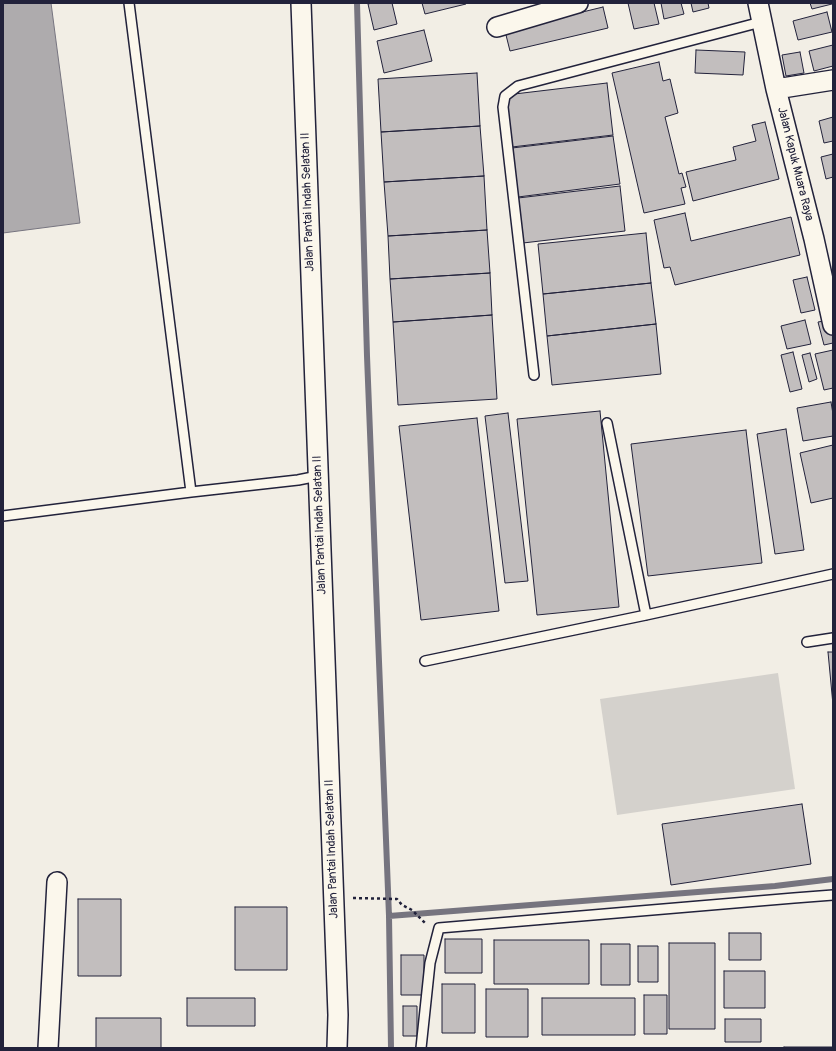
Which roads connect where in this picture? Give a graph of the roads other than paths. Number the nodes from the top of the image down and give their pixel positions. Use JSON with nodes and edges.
{"nodes":[{"id":1,"x":129,"y":3,"type":"edge"},
{"id":2,"x":301,"y":3,"type":"edge"},
{"id":3,"x":578,"y":3,"type":"edge"},
{"id":4,"x":758,"y":3,"type":"edge"},
{"id":5,"x":761,"y":22,"type":"junction"},
{"id":6,"x":497,"y":27,"type":"dead end"},
{"id":7,"x":833,"y":80,"type":"edge"},
{"id":8,"x":776,"y":89,"type":"junction"},
{"id":9,"x":832,"y":320,"type":"edge"},
{"id":10,"x":534,"y":375,"type":"dead end"},
{"id":11,"x":607,"y":423,"type":"dead end"},
{"id":12,"x":318,"y":476,"type":"junction"},
{"id":13,"x":191,"y":492,"type":"junction"},
{"id":14,"x":3,"y":516,"type":"edge"},
{"id":15,"x":833,"y":574,"type":"edge"},
{"id":16,"x":646,"y":615,"type":"junction"},
{"id":17,"x":833,"y":638,"type":"edge"},
{"id":18,"x":807,"y":642,"type":"dead end"},
{"id":19,"x":425,"y":661,"type":"dead end"},
{"id":20,"x":57,"y":882,"type":"dead end"},
{"id":21,"x":833,"y":896,"type":"edge"},
{"id":22,"x":48,"y":1048,"type":"edge"},
{"id":23,"x":337,"y":1048,"type":"edge"},
{"id":24,"x":421,"y":1048,"type":"edge"}],
"edges":[{"from":1,"to":13,"type":"lane"},
{"from":2,"to":12,"type":"street","name":"Jalan Pantai Indah Selatan II"},
{"from":3,"to":6,"type":"street"},
{"from":4,"to":5,"type":"street","name":"Jalan Kapuk Muara Raya"},
{"from":5,"to":8,"type":"street","name":"Jalan Kapuk Muara Raya"},
{"from":5,"to":10,"type":"lane"},
{"from":7,"to":8,"type":"street"},
{"from":8,"to":9,"type":"street","name":"Jalan Kapuk Muara Raya"},
{"from":11,"to":16,"type":"lane"},
{"from":12,"to":13,"type":"lane"},
{"from":12,"to":23,"type":"street","name":"Jalan Pantai Indah Selatan II"},
{"from":13,"to":14,"type":"lane"},
{"from":15,"to":16,"type":"lane"},
{"from":16,"to":19,"type":"lane"},
{"from":17,"to":18,"type":"lane"},
{"from":20,"to":22,"type":"street"},
{"from":21,"to":24,"type":"lane"}]}
